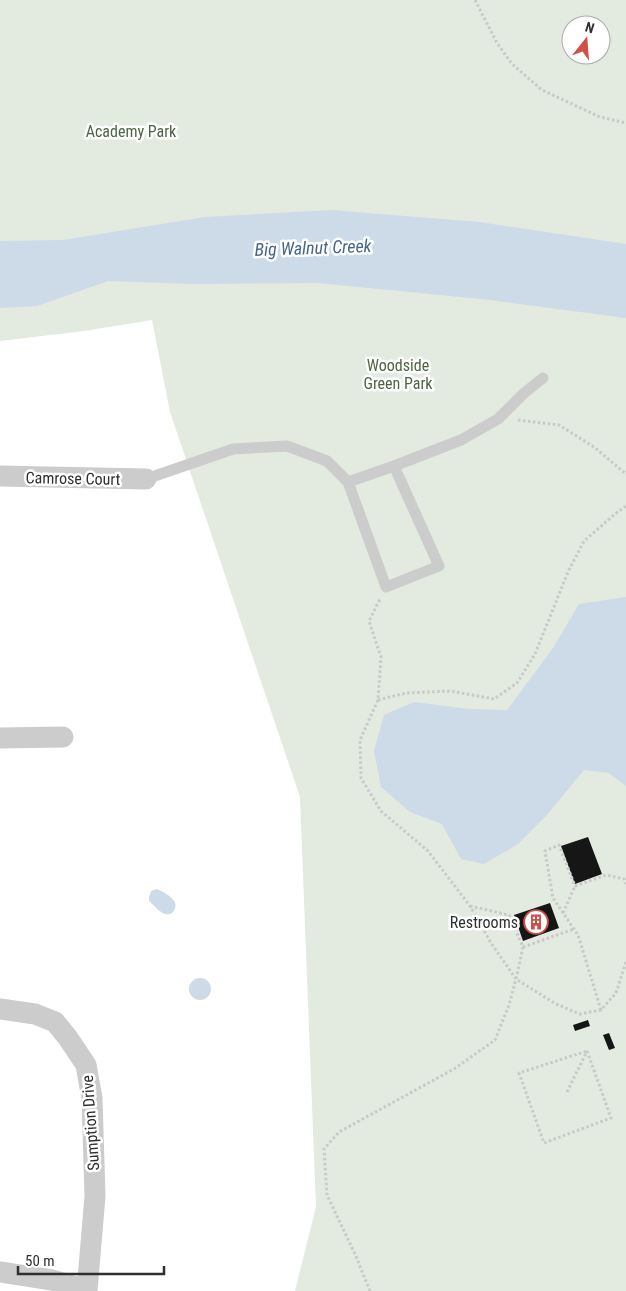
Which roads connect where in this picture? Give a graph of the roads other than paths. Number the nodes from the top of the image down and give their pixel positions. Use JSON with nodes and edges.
{"nodes":[{"id":1,"x":542,"y":378,"type":"dead end"},
{"id":2,"x":394,"y":466,"type":"junction"},
{"id":3,"x":0,"y":476,"type":"edge"},
{"id":4,"x":146,"y":479,"type":"joint"},
{"id":5,"x":348,"y":482,"type":"junction"},
{"id":6,"x":63,"y":737,"type":"dead end"},
{"id":7,"x":0,"y":738,"type":"edge"},
{"id":8,"x":0,"y":1009,"type":"edge"},
{"id":9,"x":0,"y":1272,"type":"edge"},
{"id":10,"x":87,"y":1291,"type":"edge"}],
"edges":[{"from":1,"to":2,"type":"lane"},
{"from":2,"to":5,"type":"lane"},
{"from":2,"to":5,"type":"lane"},
{"from":3,"to":4,"type":"street","name":"Camrose Court"},
{"from":4,"to":5,"type":"lane"},
{"from":6,"to":7,"type":"street"},
{"from":8,"to":10,"type":"street","name":"Sumption Drive"},
{"from":9,"to":10,"type":"street"}]}
